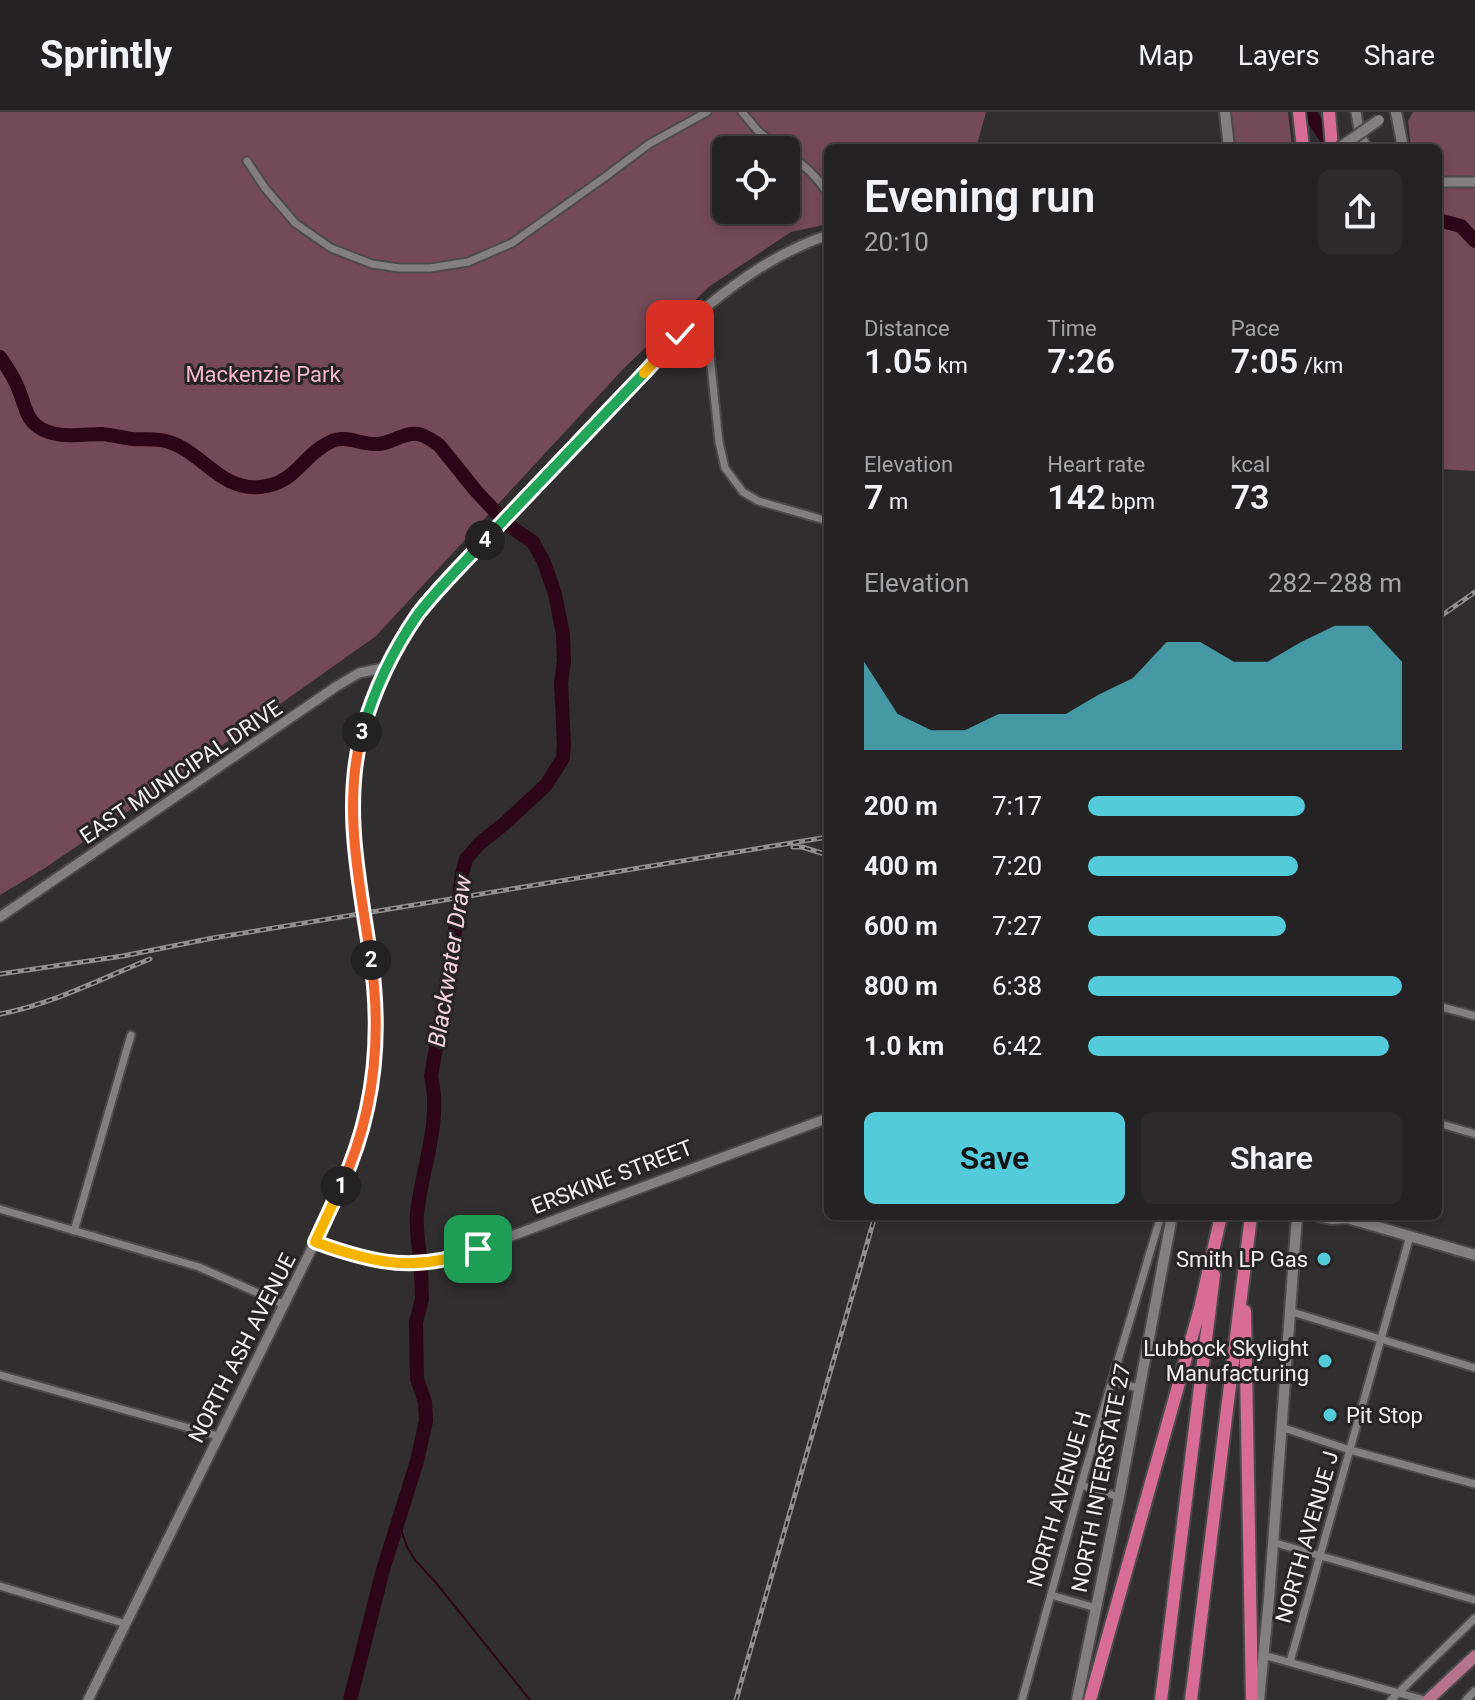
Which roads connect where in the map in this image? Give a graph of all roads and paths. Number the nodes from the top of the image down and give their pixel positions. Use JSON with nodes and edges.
{"nodes":[{"id":1,"x":707,"y":112,"type":"edge"},
{"id":2,"x":742,"y":112,"type":"edge"},
{"id":3,"x":1225,"y":112,"type":"edge"},
{"id":4,"x":1299,"y":112,"type":"edge"},
{"id":5,"x":1329,"y":112,"type":"edge"},
{"id":6,"x":1356,"y":112,"type":"edge"},
{"id":7,"x":1394,"y":112,"type":"edge"},
{"id":8,"x":764,"y":136,"type":"edge"},
{"id":9,"x":1229,"y":144,"type":"edge"},
{"id":10,"x":1303,"y":144,"type":"edge"},
{"id":11,"x":1332,"y":144,"type":"edge"},
{"id":12,"x":1345,"y":144,"type":"edge"},
{"id":13,"x":1365,"y":144,"type":"edge"},
{"id":14,"x":1402,"y":144,"type":"edge"},
{"id":15,"x":247,"y":161,"type":"dead end"},
{"id":16,"x":800,"y":162,"type":"edge"},
{"id":17,"x":1442,"y":182,"type":"edge"},
{"id":18,"x":1475,"y":182,"type":"edge"},
{"id":19,"x":824,"y":187,"type":"edge"},
{"id":20,"x":824,"y":237,"type":"edge"},
{"id":21,"x":705,"y":308,"type":"junction"},
{"id":22,"x":824,"y":520,"type":"edge"},
{"id":23,"x":387,"y":667,"type":"junction"},
{"id":24,"x":0,"y":917,"type":"edge"},
{"id":25,"x":1442,"y":1007,"type":"edge"},
{"id":26,"x":1475,"y":1016,"type":"edge"},
{"id":27,"x":131,"y":1035,"type":"dead end"},
{"id":28,"x":824,"y":1119,"type":"edge"},
{"id":29,"x":1442,"y":1124,"type":"edge"},
{"id":30,"x":1475,"y":1134,"type":"edge"},
{"id":31,"x":0,"y":1209,"type":"edge"},
{"id":32,"x":1158,"y":1220,"type":"edge"},
{"id":33,"x":1171,"y":1220,"type":"edge"},
{"id":34,"x":1220,"y":1220,"type":"edge"},
{"id":35,"x":1221,"y":1220,"type":"edge"},
{"id":36,"x":1250,"y":1220,"type":"edge"},
{"id":37,"x":1297,"y":1220,"type":"edge"},
{"id":38,"x":1355,"y":1220,"type":"edge"},
{"id":39,"x":74,"y":1231,"type":"junction"},
{"id":40,"x":1410,"y":1236,"type":"junction"},
{"id":41,"x":315,"y":1242,"type":"junction"},
{"id":42,"x":1475,"y":1255,"type":"edge"},
{"id":43,"x":1244,"y":1271,"type":"junction"},
{"id":44,"x":285,"y":1305,"type":"junction"},
{"id":45,"x":1289,"y":1311,"type":"junction"},
{"id":46,"x":1380,"y":1340,"type":"junction"},
{"id":47,"x":1475,"y":1368,"type":"edge"},
{"id":48,"x":0,"y":1375,"type":"edge"},
{"id":49,"x":1112,"y":1381,"type":"junction"},
{"id":50,"x":1138,"y":1388,"type":"junction"},
{"id":51,"x":1281,"y":1427,"type":"junction"},
{"id":52,"x":218,"y":1436,"type":"junction"},
{"id":53,"x":1350,"y":1450,"type":"junction"},
{"id":54,"x":1475,"y":1484,"type":"edge"},
{"id":55,"x":1081,"y":1485,"type":"junction"},
{"id":56,"x":1119,"y":1497,"type":"junction"},
{"id":57,"x":1272,"y":1542,"type":"junction"},
{"id":58,"x":1321,"y":1555,"type":"junction"},
{"id":59,"x":0,"y":1586,"type":"edge"},
{"id":60,"x":1051,"y":1595,"type":"junction"},
{"id":61,"x":1475,"y":1600,"type":"edge"},
{"id":62,"x":1096,"y":1608,"type":"junction"},
{"id":63,"x":1475,"y":1618,"type":"edge"},
{"id":64,"x":126,"y":1624,"type":"junction"},
{"id":65,"x":1263,"y":1655,"type":"junction"},
{"id":66,"x":1475,"y":1656,"type":"edge"},
{"id":67,"x":1290,"y":1662,"type":"junction"},
{"id":68,"x":1475,"y":1691,"type":"edge"},
{"id":69,"x":1398,"y":1693,"type":"junction"},
{"id":70,"x":88,"y":1700,"type":"edge"},
{"id":71,"x":1022,"y":1700,"type":"edge"},
{"id":72,"x":1077,"y":1700,"type":"edge"},
{"id":73,"x":1090,"y":1700,"type":"edge"},
{"id":74,"x":1161,"y":1700,"type":"edge"},
{"id":75,"x":1191,"y":1700,"type":"edge"},
{"id":76,"x":1252,"y":1700,"type":"edge"},
{"id":77,"x":1259,"y":1700,"type":"edge"},
{"id":78,"x":1391,"y":1700,"type":"edge"},
{"id":79,"x":1426,"y":1700,"type":"edge"},
{"id":80,"x":1466,"y":1700,"type":"edge"}],
"edges":[{"from":1,"to":15,"type":"street"},
{"from":2,"to":8,"type":"street"},
{"from":3,"to":9,"type":"main road"},
{"from":4,"to":10,"type":"highway"},
{"from":5,"to":11,"type":"highway"},
{"from":6,"to":13,"type":"street"},
{"from":7,"to":12,"type":"main road","bridge":true},
{"from":7,"to":14,"type":"main road"},
{"from":16,"to":19,"type":"street"},
{"from":17,"to":18,"type":"street"},
{"from":20,"to":21,"type":"street","name":"NORTH ASH AVENUE"},
{"from":21,"to":22,"type":"street"},
{"from":21,"to":23,"type":"street","name":"NORTH ASH AVENUE"},
{"from":23,"to":24,"type":"street","name":"EAST MUNICIPAL DRIVE"},
{"from":23,"to":41,"type":"street","name":"NORTH ASH AVENUE"},
{"from":25,"to":26,"type":"street"},
{"from":27,"to":39,"type":"street"},
{"from":28,"to":41,"type":"street","name":"ERSKINE STREET"},
{"from":29,"to":30,"type":"street"},
{"from":31,"to":39,"type":"street"},
{"from":32,"to":49,"type":"street","name":"NORTH AVENUE H"},
{"from":33,"to":50,"type":"main road","name":"NORTH INTERSTATE 27"},
{"from":34,"to":73,"type":"highway"},
{"from":35,"to":74,"type":"highway"},
{"from":36,"to":43,"type":"highway"},
{"from":37,"to":45,"type":"main road"},
{"from":38,"to":40,"type":"main road"},
{"from":39,"to":44,"type":"street"},
{"from":40,"to":42,"type":"main road"},
{"from":40,"to":46,"type":"street","name":"NORTH AVENUE J"},
{"from":41,"to":44,"type":"street","name":"NORTH ASH AVENUE"},
{"from":43,"to":75,"type":"highway"},
{"from":43,"to":76,"type":"highway"},
{"from":44,"to":52,"type":"street","name":"NORTH ASH AVENUE"},
{"from":45,"to":46,"type":"street"},
{"from":45,"to":51,"type":"main road"},
{"from":46,"to":47,"type":"street"},
{"from":46,"to":53,"type":"street","name":"NORTH AVENUE J"},
{"from":48,"to":52,"type":"street"},
{"from":49,"to":50,"type":"street"},
{"from":49,"to":55,"type":"street","name":"NORTH AVENUE H"},
{"from":50,"to":56,"type":"main road","name":"NORTH INTERSTATE 27"},
{"from":51,"to":53,"type":"street"},
{"from":51,"to":57,"type":"main road"},
{"from":52,"to":64,"type":"street","name":"NORTH ASH AVENUE"},
{"from":53,"to":54,"type":"street"},
{"from":53,"to":58,"type":"street","name":"NORTH AVENUE J"},
{"from":55,"to":56,"type":"street"},
{"from":55,"to":60,"type":"street","name":"NORTH AVENUE H"},
{"from":56,"to":62,"type":"main road","name":"NORTH INTERSTATE 27"},
{"from":57,"to":58,"type":"street"},
{"from":57,"to":65,"type":"main road"},
{"from":58,"to":61,"type":"street"},
{"from":58,"to":67,"type":"street","name":"NORTH AVENUE J"},
{"from":59,"to":64,"type":"street"},
{"from":60,"to":62,"type":"street"},
{"from":60,"to":71,"type":"street","name":"NORTH AVENUE H"},
{"from":62,"to":72,"type":"main road","name":"NORTH INTERSTATE 27"},
{"from":63,"to":69,"type":"street"},
{"from":64,"to":70,"type":"street","name":"NORTH ASH AVENUE"},
{"from":65,"to":67,"type":"street"},
{"from":65,"to":77,"type":"main road"},
{"from":66,"to":79,"type":"main road"},
{"from":67,"to":69,"type":"street"},
{"from":68,"to":80,"type":"street"},
{"from":69,"to":78,"type":"street"},
{"from":69,"to":79,"type":"street"}]}
